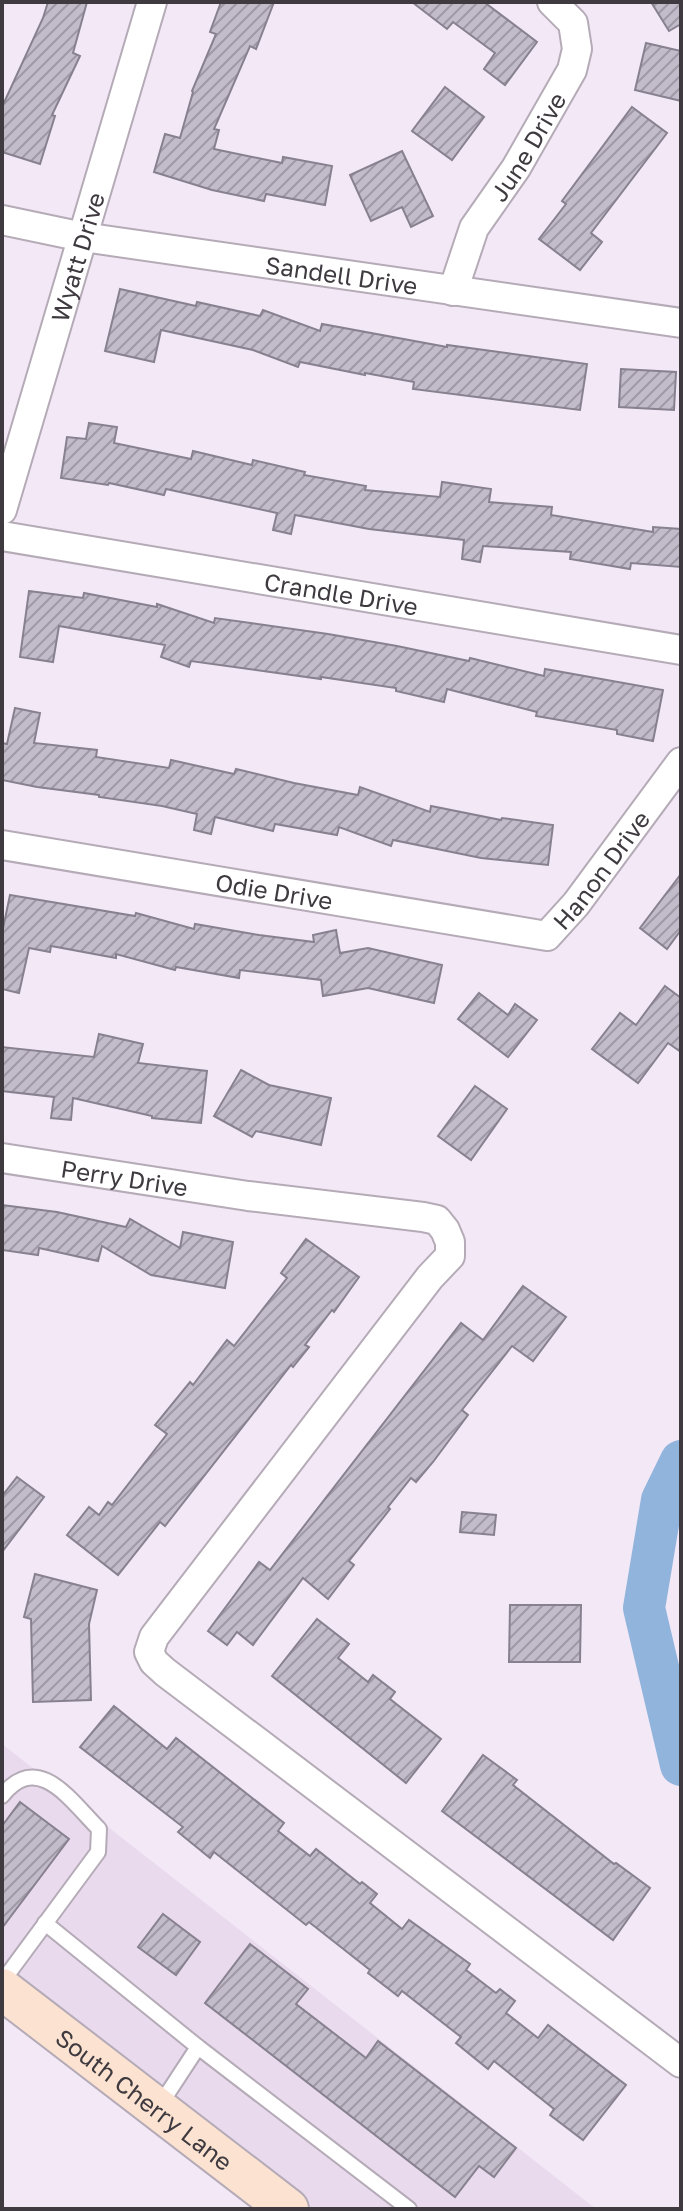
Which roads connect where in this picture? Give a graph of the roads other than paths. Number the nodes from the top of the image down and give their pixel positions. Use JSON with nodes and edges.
{"nodes":[{"id":1,"x":152,"y":2,"type":"edge"},
{"id":2,"x":552,"y":2,"type":"edge"},
{"id":3,"x":2,"y":220,"type":"edge"},
{"id":4,"x":83,"y":237,"type":"junction"},
{"id":5,"x":453,"y":291,"type":"junction"},
{"id":6,"x":681,"y":323,"type":"edge"},
{"id":7,"x":2,"y":510,"type":"edge"},
{"id":8,"x":2,"y":536,"type":"edge"},
{"id":9,"x":681,"y":650,"type":"edge"},
{"id":10,"x":681,"y":762,"type":"edge"},
{"id":11,"x":2,"y":845,"type":"edge"},
{"id":12,"x":547,"y":936,"type":"joint"},
{"id":13,"x":2,"y":1158,"type":"edge"},
{"id":14,"x":2,"y":1796,"type":"edge"},
{"id":15,"x":45,"y":1923,"type":"junction"},
{"id":16,"x":2,"y":1982,"type":"edge"},
{"id":17,"x":2,"y":1989,"type":"edge"},
{"id":18,"x":198,"y":2047,"type":"junction"},
{"id":19,"x":681,"y":2063,"type":"edge"},
{"id":20,"x":157,"y":2109,"type":"junction"},
{"id":21,"x":288,"y":2209,"type":"edge"},
{"id":22,"x":409,"y":2209,"type":"edge"}],
"edges":[{"from":1,"to":4,"type":"street","name":"Wyatt Drive"},
{"from":2,"to":5,"type":"street","name":"June Drive"},
{"from":3,"to":4,"type":"street","name":"Sandell Drive"},
{"from":4,"to":5,"type":"street","name":"Sandell Drive"},
{"from":4,"to":7,"type":"street","name":"Wyatt Drive"},
{"from":5,"to":6,"type":"street","name":"Sandell Drive"},
{"from":8,"to":9,"type":"street","name":"Crandle Drive"},
{"from":10,"to":12,"type":"street","name":"Hanon Drive"},
{"from":11,"to":12,"type":"street","name":"Odie Drive"},
{"from":13,"to":19,"type":"street","name":"Perry Drive"},
{"from":14,"to":15,"type":"lane"},
{"from":15,"to":16,"type":"lane"},
{"from":15,"to":18,"type":"lane"},
{"from":17,"to":20,"type":"street","name":"South Cherry Lane"},
{"from":18,"to":20,"type":"lane"},
{"from":18,"to":22,"type":"lane"},
{"from":20,"to":21,"type":"street","name":"South Cherry Lane"}]}
